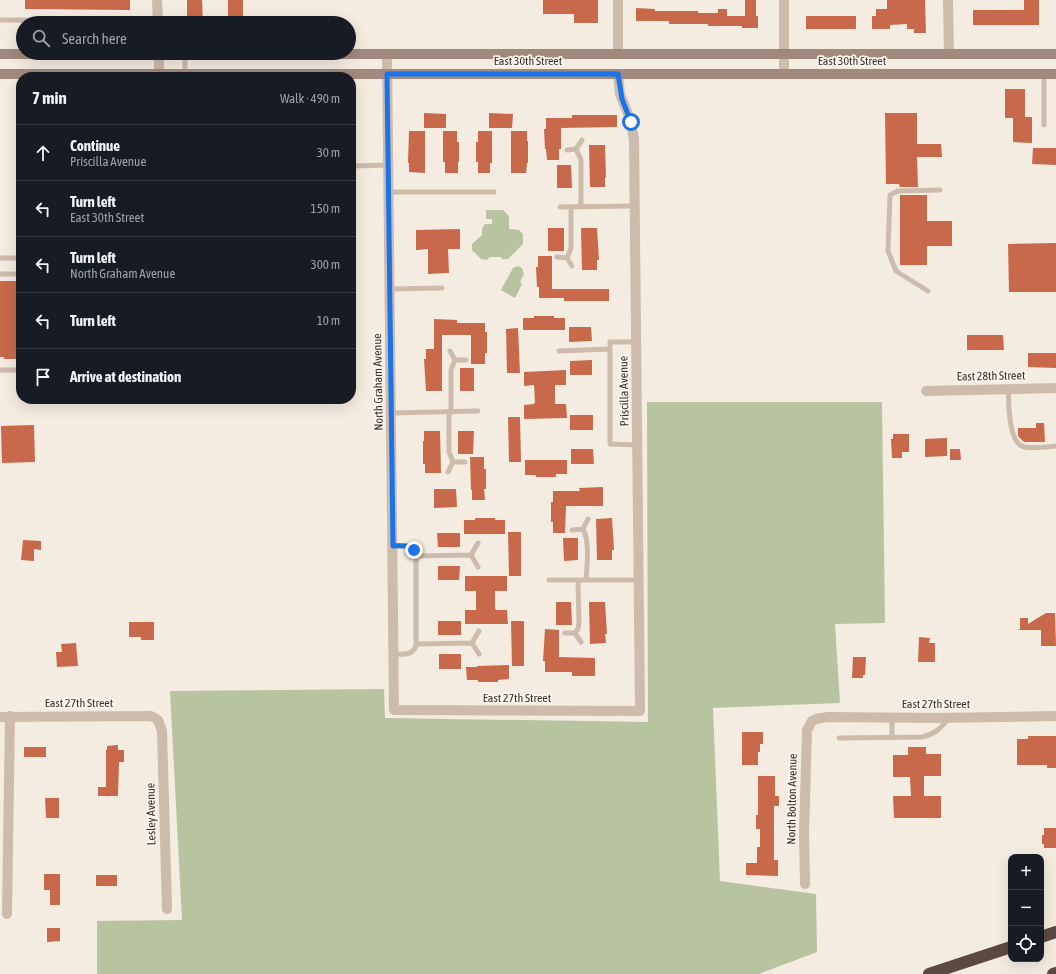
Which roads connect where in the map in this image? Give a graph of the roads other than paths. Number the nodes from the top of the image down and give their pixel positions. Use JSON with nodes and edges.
{"nodes":[{"id":1,"x":157,"y":0,"type":"edge"},
{"id":2,"x":618,"y":0,"type":"edge"},
{"id":3,"x":784,"y":0,"type":"edge"},
{"id":4,"x":948,"y":0,"type":"edge"},
{"id":5,"x":158,"y":16,"type":"edge"},
{"id":6,"x":0,"y":20,"type":"edge"},
{"id":7,"x":16,"y":20,"type":"edge"},
{"id":8,"x":0,"y":54,"type":"edge"},
{"id":9,"x":16,"y":54,"type":"edge"},
{"id":10,"x":356,"y":54,"type":"edge"},
{"id":11,"x":387,"y":54,"type":"junction"},
{"id":12,"x":618,"y":54,"type":"junction"},
{"id":13,"x":784,"y":54,"type":"junction"},
{"id":14,"x":949,"y":54,"type":"junction"},
{"id":15,"x":1056,"y":54,"type":"edge"},
{"id":16,"x":159,"y":60,"type":"edge"},
{"id":17,"x":185,"y":60,"type":"edge"},
{"id":18,"x":159,"y":72,"type":"edge"},
{"id":19,"x":185,"y":72,"type":"edge"},
{"id":20,"x":0,"y":74,"type":"edge"},
{"id":21,"x":16,"y":74,"type":"edge"},
{"id":22,"x":356,"y":74,"type":"edge"},
{"id":23,"x":387,"y":74,"type":"junction"},
{"id":24,"x":618,"y":74,"type":"junction"},
{"id":25,"x":784,"y":74,"type":"junction"},
{"id":26,"x":1044,"y":74,"type":"junction"},
{"id":27,"x":1056,"y":74,"type":"edge"},
{"id":28,"x":1044,"y":125,"type":"dead end"},
{"id":29,"x":582,"y":140,"type":"dead end"},
{"id":30,"x":567,"y":150,"type":"dead end"},
{"id":31,"x":576,"y":150,"type":"junction"},
{"id":32,"x":388,"y":165,"type":"junction"},
{"id":33,"x":356,"y":166,"type":"edge"},
{"id":34,"x":940,"y":190,"type":"dead end"},
{"id":35,"x":389,"y":192,"type":"junction"},
{"id":36,"x":494,"y":192,"type":"dead end"},
{"id":37,"x":581,"y":206,"type":"junction"},
{"id":38,"x":635,"y":206,"type":"junction"},
{"id":39,"x":560,"y":207,"type":"dead end"},
{"id":40,"x":570,"y":207,"type":"junction"},
{"id":41,"x":557,"y":257,"type":"dead end"},
{"id":42,"x":0,"y":258,"type":"edge"},
{"id":43,"x":16,"y":258,"type":"edge"},
{"id":44,"x":567,"y":258,"type":"junction"},
{"id":45,"x":572,"y":266,"type":"dead end"},
{"id":46,"x":0,"y":274,"type":"edge"},
{"id":47,"x":14,"y":274,"type":"dead end"},
{"id":48,"x":442,"y":288,"type":"dead end"},
{"id":49,"x":390,"y":289,"type":"junction"},
{"id":50,"x":928,"y":291,"type":"dead end"},
{"id":51,"x":636,"y":342,"type":"junction"},
{"id":52,"x":610,"y":349,"type":"junction"},
{"id":53,"x":450,"y":351,"type":"dead end"},
{"id":54,"x":559,"y":351,"type":"dead end"},
{"id":55,"x":455,"y":360,"type":"junction"},
{"id":56,"x":466,"y":360,"type":"dead end"},
{"id":57,"x":0,"y":370,"type":"edge"},
{"id":58,"x":16,"y":370,"type":"edge"},
{"id":59,"x":1008,"y":388,"type":"junction"},
{"id":60,"x":1056,"y":388,"type":"edge"},
{"id":61,"x":926,"y":391,"type":"dead end"},
{"id":62,"x":478,"y":411,"type":"dead end"},
{"id":63,"x":450,"y":412,"type":"junction"},
{"id":64,"x":391,"y":413,"type":"junction"},
{"id":65,"x":637,"y":444,"type":"junction"},
{"id":66,"x":1056,"y":446,"type":"edge"},
{"id":67,"x":453,"y":462,"type":"junction"},
{"id":68,"x":465,"y":462,"type":"dead end"},
{"id":69,"x":448,"y":472,"type":"dead end"},
{"id":70,"x":588,"y":519,"type":"dead end"},
{"id":71,"x":583,"y":529,"type":"junction"},
{"id":72,"x":572,"y":530,"type":"dead end"},
{"id":73,"x":478,"y":543,"type":"dead end"},
{"id":74,"x":393,"y":546,"type":"junction"},
{"id":75,"x":471,"y":555,"type":"junction"},
{"id":76,"x":416,"y":556,"type":"junction"},
{"id":77,"x":478,"y":567,"type":"dead end"},
{"id":78,"x":549,"y":580,"type":"dead end"},
{"id":79,"x":578,"y":580,"type":"junction"},
{"id":80,"x":586,"y":580,"type":"junction"},
{"id":81,"x":639,"y":580,"type":"junction"},
{"id":82,"x":479,"y":631,"type":"dead end"},
{"id":83,"x":564,"y":633,"type":"dead end"},
{"id":84,"x":575,"y":633,"type":"junction"},
{"id":85,"x":581,"y":642,"type":"dead end"},
{"id":86,"x":472,"y":643,"type":"junction"},
{"id":87,"x":416,"y":644,"type":"junction"},
{"id":88,"x":394,"y":654,"type":"junction"},
{"id":89,"x":479,"y":654,"type":"dead end"},
{"id":90,"x":394,"y":710,"type":"joint"},
{"id":91,"x":640,"y":711,"type":"joint"},
{"id":92,"x":1056,"y":716,"type":"edge"},
{"id":93,"x":5,"y":717,"type":"edge"},
{"id":94,"x":892,"y":718,"type":"junction"},
{"id":95,"x":948,"y":718,"type":"junction"},
{"id":96,"x":816,"y":719,"type":"joint"},
{"id":97,"x":158,"y":720,"type":"joint"},
{"id":98,"x":892,"y":737,"type":"junction"},
{"id":99,"x":839,"y":738,"type":"dead end"},
{"id":100,"x":805,"y":884,"type":"dead end"},
{"id":101,"x":167,"y":909,"type":"dead end"},
{"id":102,"x":7,"y":914,"type":"dead end"},
{"id":103,"x":1056,"y":932,"type":"edge"},
{"id":104,"x":1044,"y":936,"type":"edge"},
{"id":105,"x":1008,"y":948,"type":"edge"},
{"id":106,"x":929,"y":974,"type":"edge"}],
"edges":[{"from":1,"to":5,"type":"street"},
{"from":2,"to":12,"type":"street"},
{"from":3,"to":13,"type":"street"},
{"from":4,"to":14,"type":"street"},
{"from":6,"to":7,"type":"lane"},
{"from":8,"to":9,"type":"main road","name":"East 30th Street"},
{"from":10,"to":11,"type":"main road","name":"East 30th Street"},
{"from":11,"to":12,"type":"main road","name":"East 30th Street"},
{"from":11,"to":23,"type":"street","name":"North Graham Avenue"},
{"from":12,"to":13,"type":"main road","name":"East 30th Street"},
{"from":13,"to":14,"type":"main road","name":"East 30th Street"},
{"from":13,"to":25,"type":"street"},
{"from":14,"to":15,"type":"main road","name":"East 30th Street"},
{"from":16,"to":18,"type":"street"},
{"from":17,"to":19,"type":"lane"},
{"from":20,"to":21,"type":"main road","name":"East 30th Street"},
{"from":22,"to":23,"type":"main road","name":"East 30th Street"},
{"from":23,"to":24,"type":"main road","name":"East 30th Street"},
{"from":23,"to":32,"type":"street","name":"North Graham Avenue"},
{"from":24,"to":25,"type":"main road","name":"East 30th Street"},
{"from":24,"to":38,"type":"street","name":"Priscilla Avenue"},
{"from":25,"to":26,"type":"main road","name":"East 30th Street"},
{"from":26,"to":27,"type":"main road","name":"East 30th Street"},
{"from":26,"to":28,"type":"lane"},
{"from":29,"to":31,"type":"lane"},
{"from":30,"to":31,"type":"lane"},
{"from":31,"to":37,"type":"lane"},
{"from":32,"to":33,"type":"lane"},
{"from":32,"to":35,"type":"street","name":"North Graham Avenue"},
{"from":34,"to":50,"type":"lane"},
{"from":35,"to":36,"type":"lane"},
{"from":35,"to":49,"type":"street","name":"North Graham Avenue"},
{"from":37,"to":38,"type":"lane"},
{"from":37,"to":40,"type":"lane"},
{"from":38,"to":51,"type":"street","name":"Priscilla Avenue"},
{"from":39,"to":40,"type":"lane"},
{"from":40,"to":44,"type":"lane"},
{"from":41,"to":44,"type":"lane"},
{"from":42,"to":43,"type":"lane"},
{"from":44,"to":45,"type":"lane"},
{"from":46,"to":47,"type":"lane"},
{"from":48,"to":49,"type":"lane"},
{"from":49,"to":64,"type":"street","name":"North Graham Avenue"},
{"from":51,"to":52,"type":"lane"},
{"from":51,"to":65,"type":"street","name":"Priscilla Avenue"},
{"from":52,"to":54,"type":"lane"},
{"from":52,"to":65,"type":"lane"},
{"from":53,"to":55,"type":"lane"},
{"from":55,"to":56,"type":"lane"},
{"from":55,"to":63,"type":"lane"},
{"from":57,"to":58,"type":"lane"},
{"from":59,"to":60,"type":"street","name":"East 28th Street"},
{"from":59,"to":61,"type":"street","name":"East 28th Street"},
{"from":59,"to":66,"type":"lane"},
{"from":62,"to":63,"type":"lane"},
{"from":63,"to":64,"type":"lane"},
{"from":63,"to":67,"type":"lane"},
{"from":64,"to":74,"type":"street","name":"North Graham Avenue"},
{"from":65,"to":81,"type":"street","name":"Priscilla Avenue"},
{"from":67,"to":68,"type":"lane"},
{"from":67,"to":69,"type":"lane"},
{"from":70,"to":71,"type":"lane"},
{"from":71,"to":72,"type":"lane"},
{"from":71,"to":80,"type":"lane"},
{"from":73,"to":75,"type":"lane"},
{"from":74,"to":76,"type":"lane"},
{"from":74,"to":88,"type":"street","name":"North Graham Avenue"},
{"from":75,"to":76,"type":"lane"},
{"from":75,"to":77,"type":"lane"},
{"from":76,"to":87,"type":"lane"},
{"from":78,"to":79,"type":"lane"},
{"from":79,"to":80,"type":"lane"},
{"from":79,"to":84,"type":"lane"},
{"from":80,"to":81,"type":"lane"},
{"from":81,"to":91,"type":"street","name":"Priscilla Avenue"},
{"from":82,"to":86,"type":"lane"},
{"from":83,"to":84,"type":"lane"},
{"from":84,"to":85,"type":"lane"},
{"from":86,"to":87,"type":"lane"},
{"from":86,"to":89,"type":"lane"},
{"from":87,"to":88,"type":"lane"},
{"from":88,"to":90,"type":"street","name":"North Graham Avenue"},
{"from":90,"to":91,"type":"street","name":"East 27th Street"},
{"from":92,"to":95,"type":"street","name":"East 27th Street"},
{"from":93,"to":97,"type":"street","name":"East 27th Street"},
{"from":93,"to":102,"type":"street"},
{"from":94,"to":95,"type":"street","name":"East 27th Street"},
{"from":94,"to":96,"type":"street","name":"East 27th Street"},
{"from":94,"to":98,"type":"lane"},
{"from":95,"to":98,"type":"lane"},
{"from":96,"to":100,"type":"street","name":"North Bolton Avenue"},
{"from":97,"to":101,"type":"street","name":"Lesley Avenue"},
{"from":98,"to":99,"type":"lane"},
{"from":103,"to":104,"type":"highway"},
{"from":105,"to":106,"type":"highway"}]}
